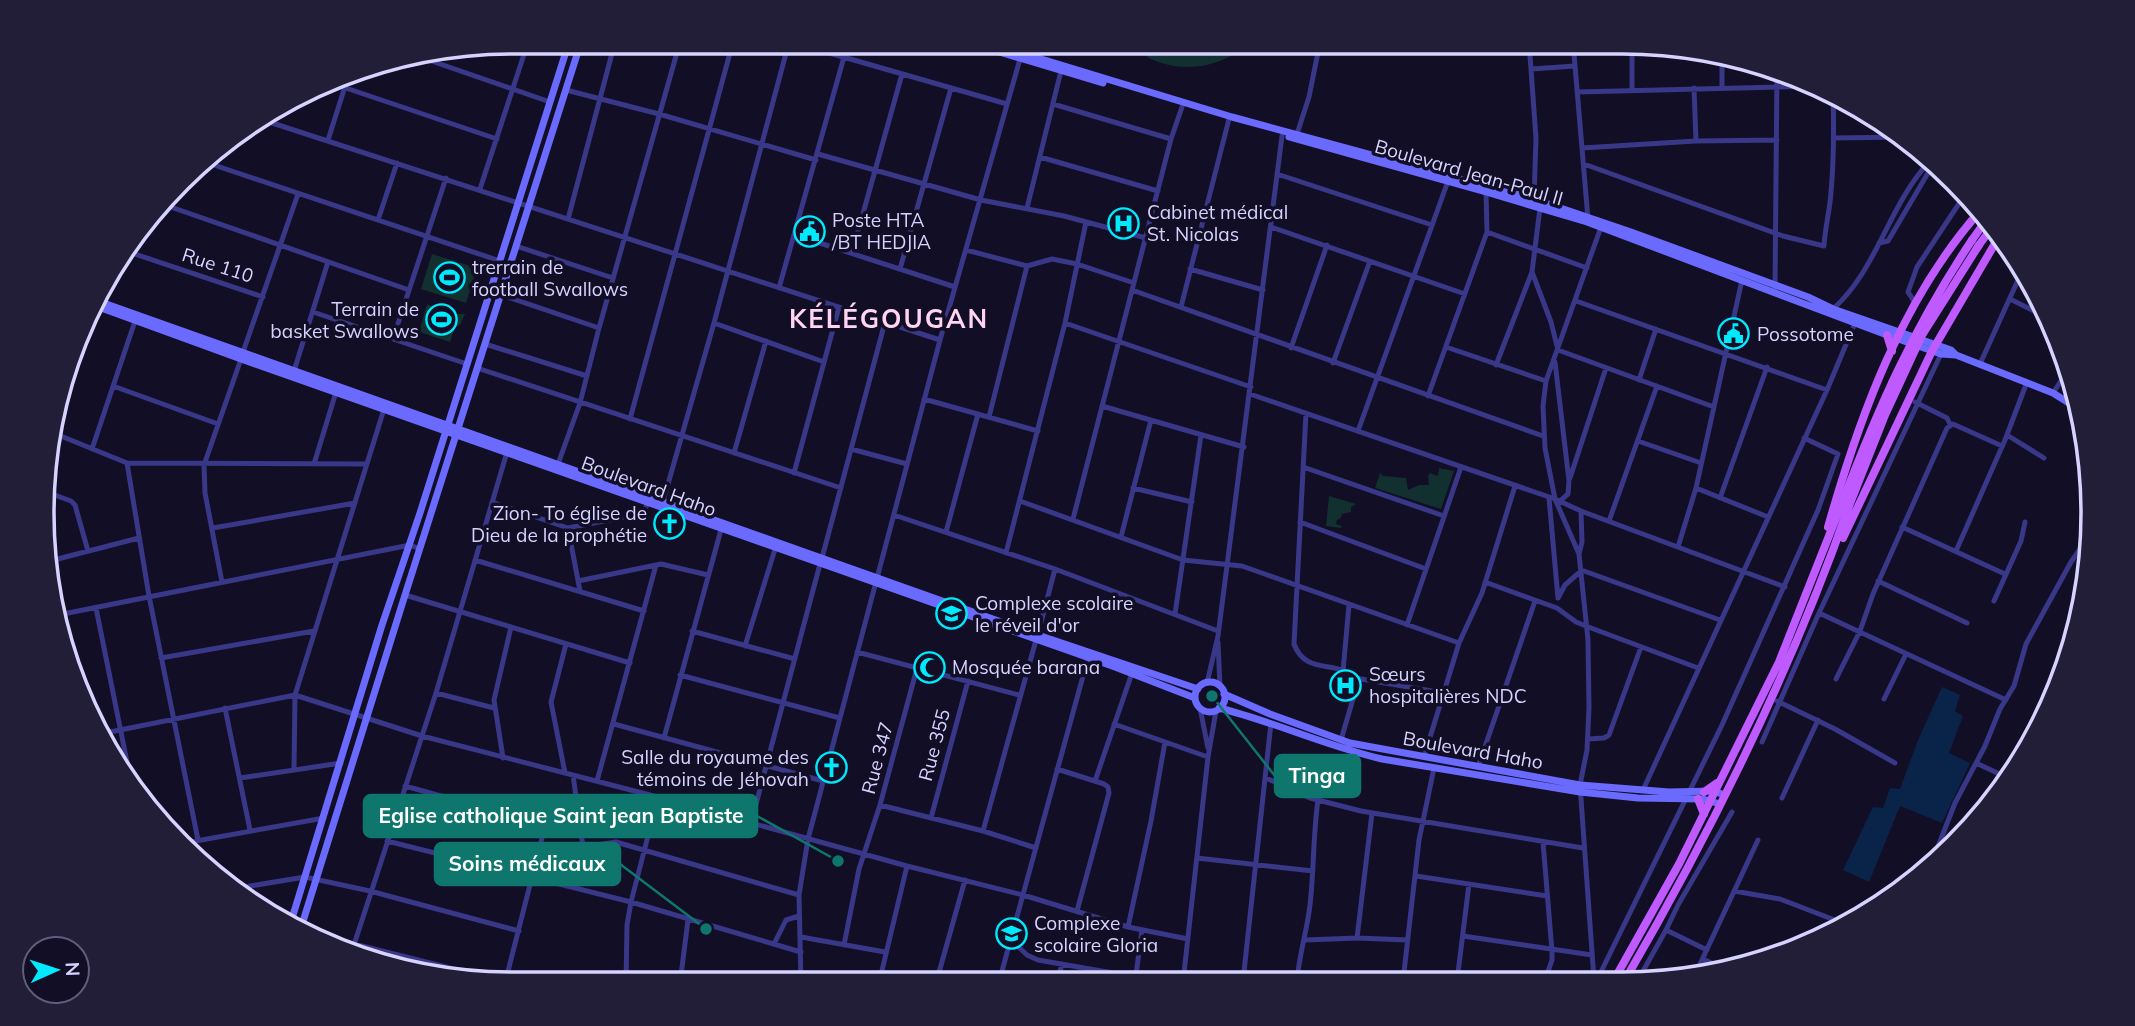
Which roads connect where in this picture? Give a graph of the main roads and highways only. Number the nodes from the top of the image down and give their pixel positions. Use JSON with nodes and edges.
{"nodes":[{"id":1,"x":565,"y":54,"type":"edge"},
{"id":2,"x":577,"y":54,"type":"edge"},
{"id":3,"x":1006,"y":54,"type":"edge"},
{"id":4,"x":1025,"y":54,"type":"edge"},
{"id":5,"x":1296,"y":137,"type":"junction"},
{"id":6,"x":1974,"y":219,"type":"edge"},
{"id":7,"x":1588,"y":220,"type":"junction"},
{"id":8,"x":1982,"y":229,"type":"edge"},
{"id":9,"x":1985,"y":233,"type":"edge"},
{"id":10,"x":1975,"y":242,"type":"junction"},
{"id":11,"x":1994,"y":245,"type":"edge"},
{"id":12,"x":1775,"y":289,"type":"junction"},
{"id":13,"x":105,"y":304,"type":"edge"},
{"id":14,"x":103,"y":309,"type":"edge"},
{"id":15,"x":1887,"y":335,"type":"junction"},
{"id":16,"x":1898,"y":335,"type":"junction"},
{"id":17,"x":1938,"y":349,"type":"junction"},
{"id":18,"x":1892,"y":351,"type":"junction"},
{"id":19,"x":242,"y":356,"type":"junction"},
{"id":20,"x":2067,"y":402,"type":"edge"},
{"id":21,"x":446,"y":428,"type":"junction"},
{"id":22,"x":458,"y":432,"type":"junction"},
{"id":23,"x":662,"y":504,"type":"junction"},
{"id":24,"x":1846,"y":504,"type":"junction"},
{"id":25,"x":1820,"y":558,"type":"junction"},
{"id":26,"x":1826,"y":572,"type":"junction"},
{"id":27,"x":1037,"y":637,"type":"junction"},
{"id":28,"x":1198,"y":689,"type":"junction"},
{"id":29,"x":1222,"y":690,"type":"junction"},
{"id":30,"x":1195,"y":698,"type":"junction"},
{"id":31,"x":1218,"y":709,"type":"junction"},
{"id":32,"x":1719,"y":781,"type":"junction"},
{"id":33,"x":1580,"y":788,"type":"junction"},
{"id":34,"x":1606,"y":791,"type":"junction"},
{"id":35,"x":1701,"y":795,"type":"junction"},
{"id":36,"x":1712,"y":795,"type":"junction"},
{"id":37,"x":1724,"y":795,"type":"junction"},
{"id":38,"x":1688,"y":796,"type":"junction"},
{"id":39,"x":1720,"y":804,"type":"junction"},
{"id":40,"x":1704,"y":814,"type":"junction"},
{"id":41,"x":293,"y":915,"type":"edge"},
{"id":42,"x":303,"y":920,"type":"edge"},
{"id":43,"x":1619,"y":972,"type":"edge"},
{"id":44,"x":1630,"y":972,"type":"edge"}],
"edges":[{"from":1,"to":21,"type":"main road"},
{"from":2,"to":22,"type":"main road"},
{"from":3,"to":5,"type":"main road","name":"Boulevard Jean-Paul II"},
{"from":4,"to":5,"type":"main road","name":"Boulevard Jean-Paul II"},
{"from":5,"to":7,"type":"main road","name":"Boulevard Jean-Paul II"},
{"from":5,"to":7,"type":"main road","name":"Boulevard Jean-Paul II"},
{"from":6,"to":16,"type":"main road"},
{"from":7,"to":12,"type":"main road","name":"Boulevard Jean-Paul II"},
{"from":7,"to":12,"type":"main road","name":"Boulevard Jean-Paul II"},
{"from":8,"to":10,"type":"main road"},
{"from":9,"to":10,"type":"main road"},
{"from":10,"to":24,"type":"main road","bridge":true},
{"from":11,"to":17,"type":"main road"},
{"from":12,"to":15,"type":"main road","name":"Boulevard Jean-Paul II"},
{"from":12,"to":16,"type":"main road","name":"Boulevard Jean-Paul II"},
{"from":13,"to":19,"type":"main road","name":"Boulevard Haho"},
{"from":14,"to":19,"type":"main road","name":"Boulevard Haho"},
{"from":15,"to":16,"type":"main road","name":"Boulevard Jean-Paul II"},
{"from":15,"to":18,"type":"main road"},
{"from":16,"to":17,"type":"main road","name":"Boulevard Jean-Paul II"},
{"from":16,"to":18,"type":"main road"},
{"from":17,"to":20,"type":"main road","name":"Boulevard Jean-Paul II"},
{"from":17,"to":26,"type":"main road"},
{"from":18,"to":25,"type":"main road"},
{"from":19,"to":21,"type":"main road","name":"Boulevard Haho"},
{"from":19,"to":21,"type":"main road","name":"Boulevard Haho"},
{"from":21,"to":22,"type":"main road","name":"Boulevard Haho"},
{"from":21,"to":41,"type":"main road"},
{"from":22,"to":23,"type":"main road","name":"Boulevard Haho"},
{"from":22,"to":23,"type":"main road","name":"Boulevard Haho"},
{"from":22,"to":42,"type":"main road"},
{"from":23,"to":27,"type":"main road","name":"Boulevard Haho"},
{"from":24,"to":25,"type":"main road"},
{"from":24,"to":26,"type":"main road"},
{"from":25,"to":32,"type":"main road"},
{"from":26,"to":37,"type":"main road"},
{"from":27,"to":28,"type":"main road","name":"Boulevard Haho"},
{"from":27,"to":30,"type":"main road","name":"Boulevard Haho"},
{"from":28,"to":29,"type":"main road"},
{"from":28,"to":30,"type":"main road"},
{"from":29,"to":31,"type":"main road"},
{"from":29,"to":33,"type":"main road","name":"Boulevard Haho"},
{"from":30,"to":31,"type":"main road"},
{"from":31,"to":33,"type":"main road","name":"Boulevard Haho"},
{"from":32,"to":35,"type":"main road"},
{"from":32,"to":36,"type":"main road"},
{"from":33,"to":34,"type":"main road","name":"Boulevard Haho"},
{"from":34,"to":38,"type":"main road","name":"Boulevard Haho"},
{"from":34,"to":38,"type":"main road","name":"Boulevard Haho"},
{"from":35,"to":36,"type":"main road","name":"Boulevard Haho"},
{"from":35,"to":38,"type":"main road","name":"Boulevard Haho"},
{"from":35,"to":40,"type":"main road"},
{"from":36,"to":37,"type":"main road","name":"Boulevard Haho"},
{"from":36,"to":39,"type":"main road","name":"Boulevard Haho"},
{"from":36,"to":40,"type":"main road"},
{"from":37,"to":39,"type":"main road"},
{"from":39,"to":44,"type":"main road"},
{"from":40,"to":43,"type":"main road"}]}
